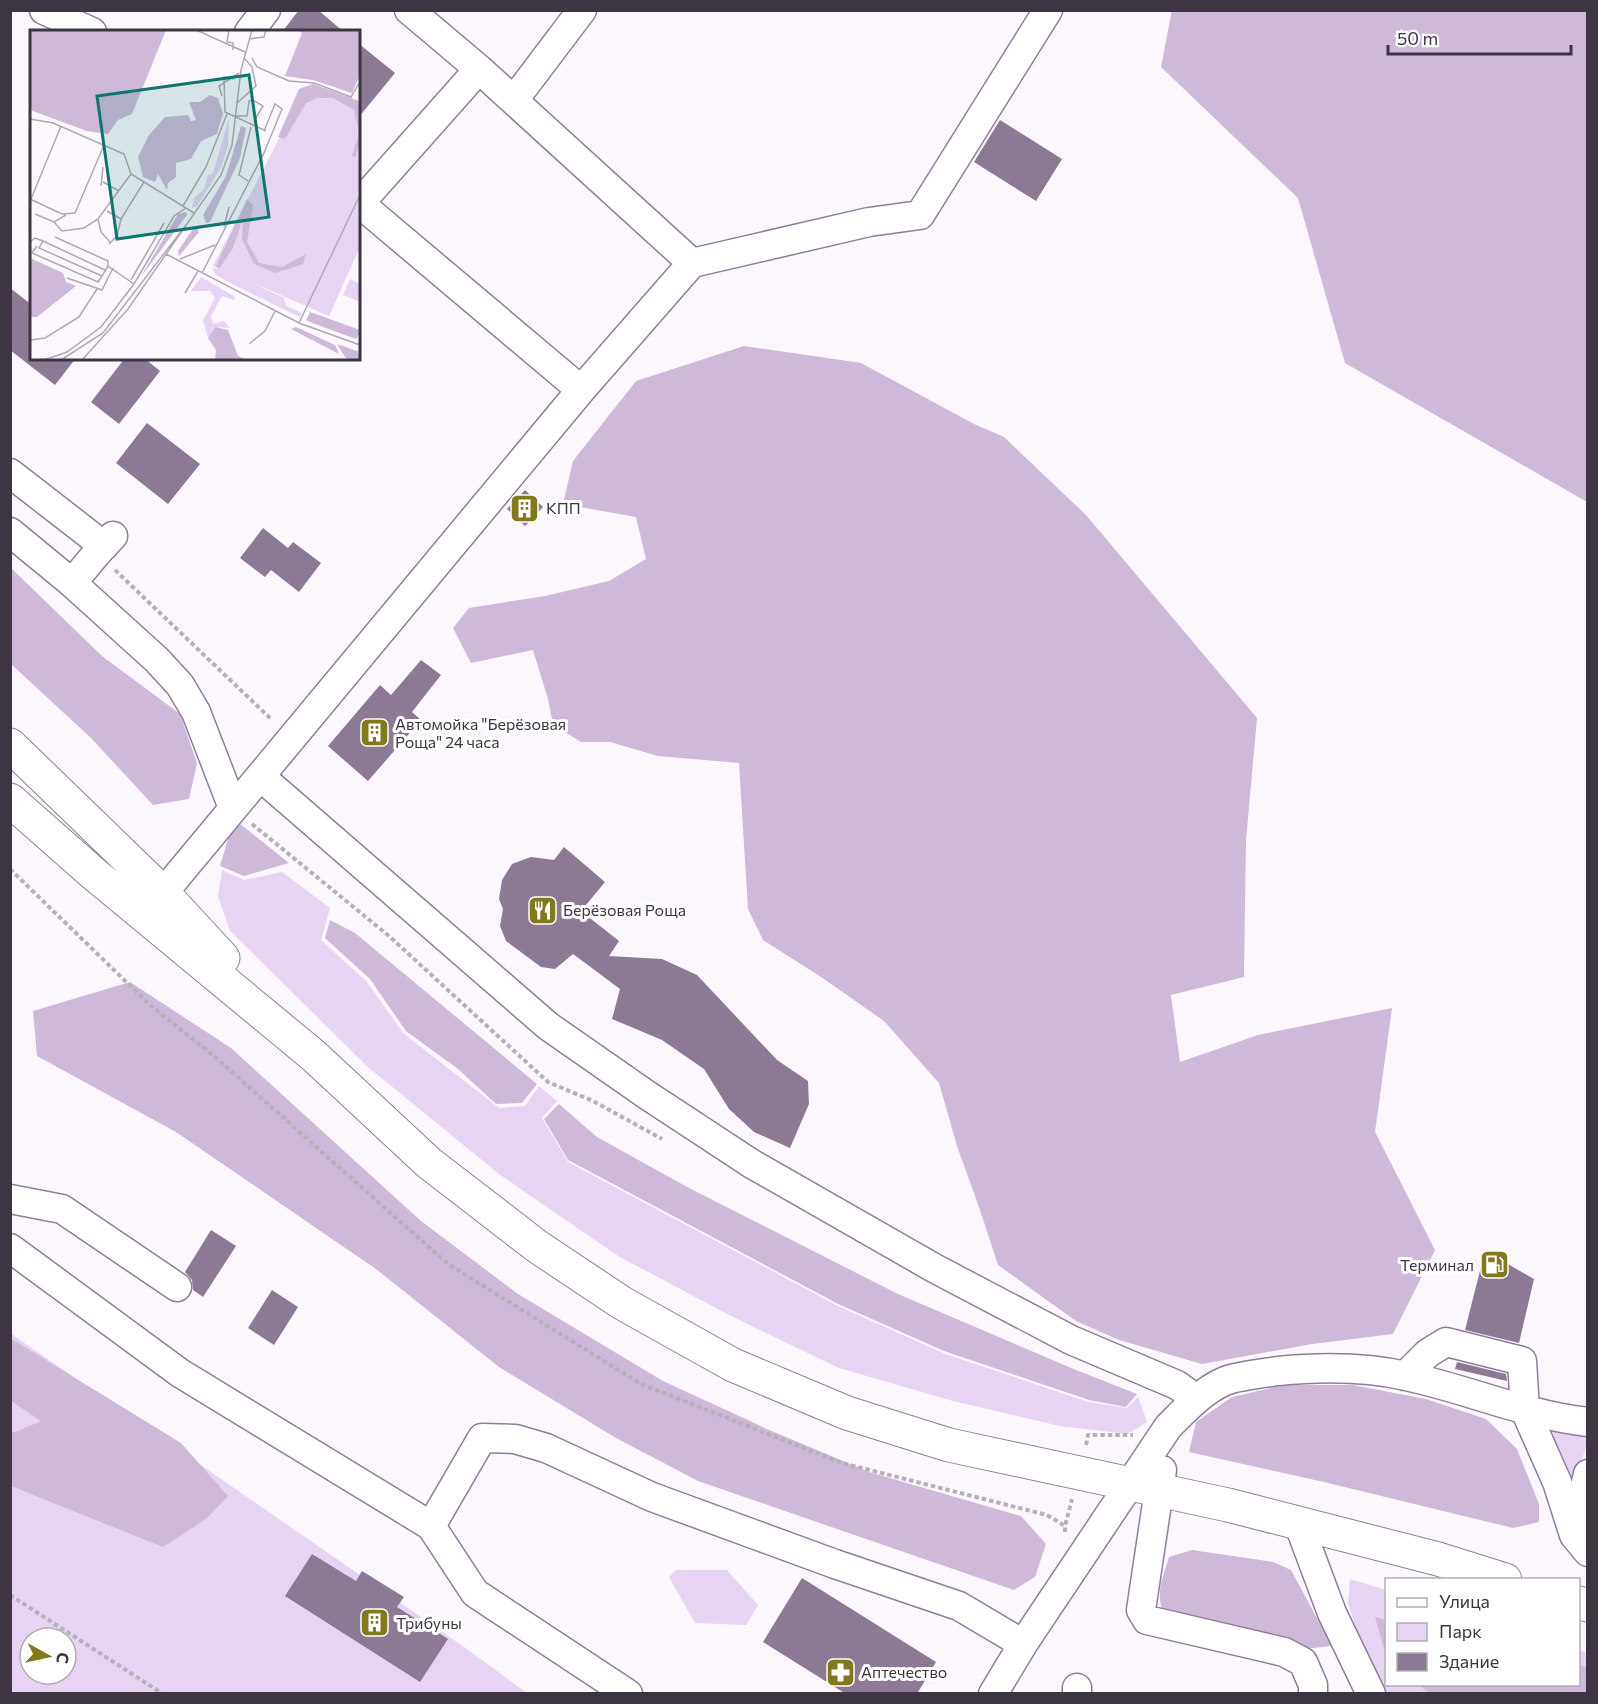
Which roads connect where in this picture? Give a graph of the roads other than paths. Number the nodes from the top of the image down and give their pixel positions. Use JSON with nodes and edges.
{"nodes":[{"id":1,"x":44,"y":10,"type":"edge"},
{"id":2,"x":266,"y":10,"type":"edge"},
{"id":3,"x":409,"y":10,"type":"edge"},
{"id":4,"x":582,"y":10,"type":"edge"},
{"id":5,"x":1048,"y":10,"type":"edge"},
{"id":6,"x":88,"y":30,"type":"edge"},
{"id":7,"x":251,"y":30,"type":"edge"},
{"id":8,"x":479,"y":69,"type":"junction"},
{"id":9,"x":514,"y":100,"type":"junction"},
{"id":10,"x":360,"y":201,"type":"edge"},
{"id":11,"x":360,"y":203,"type":"edge"},
{"id":12,"x":692,"y":263,"type":"junction"},
{"id":13,"x":581,"y":390,"type":"junction"},
{"id":14,"x":10,"y":473,"type":"edge"},
{"id":15,"x":10,"y":532,"type":"edge"},
{"id":16,"x":72,"y":583,"type":"junction"},
{"id":17,"x":10,"y":746,"type":"edge"},
{"id":18,"x":261,"y":777,"type":"junction"},
{"id":19,"x":10,"y":800,"type":"edge"},
{"id":20,"x":233,"y":808,"type":"junction"},
{"id":21,"x":163,"y":893,"type":"junction"},
{"id":22,"x":314,"y":1056,"type":"junction"},
{"id":23,"x":10,"y":1199,"type":"edge"},
{"id":24,"x":10,"y":1248,"type":"edge"},
{"id":25,"x":177,"y":1287,"type":"dead end"},
{"id":26,"x":1405,"y":1376,"type":"junction"},
{"id":27,"x":1196,"y":1399,"type":"junction"},
{"id":28,"x":1525,"y":1410,"type":"junction"},
{"id":29,"x":1587,"y":1422,"type":"edge"},
{"id":30,"x":1587,"y":1474,"type":"edge"},
{"id":31,"x":1144,"y":1487,"type":"junction"},
{"id":32,"x":1298,"y":1522,"type":"junction"},
{"id":33,"x":431,"y":1526,"type":"junction"},
{"id":34,"x":1581,"y":1544,"type":"edge"},
{"id":35,"x":1499,"y":1578,"type":"edge"},
{"id":36,"x":1023,"y":1644,"type":"junction"},
{"id":37,"x":628,"y":1694,"type":"edge"},
{"id":38,"x":993,"y":1694,"type":"edge"},
{"id":39,"x":1312,"y":1694,"type":"edge"},
{"id":40,"x":1371,"y":1694,"type":"edge"}],
"edges":[{"from":1,"to":6,"type":"street"},
{"from":2,"to":7,"type":"street"},
{"from":3,"to":8,"type":"street"},
{"from":4,"to":9,"type":"street"},
{"from":5,"to":12,"type":"street"},
{"from":8,"to":9,"type":"street"},
{"from":8,"to":10,"type":"street"},
{"from":9,"to":12,"type":"street"},
{"from":11,"to":13,"type":"street"},
{"from":12,"to":13,"type":"street"},
{"from":13,"to":18,"type":"street"},
{"from":14,"to":16,"type":"street"},
{"from":15,"to":16,"type":"street"},
{"from":16,"to":20,"type":"street"},
{"from":17,"to":21,"type":"main road"},
{"from":18,"to":20,"type":"street"},
{"from":18,"to":27,"type":"street"},
{"from":19,"to":22,"type":"main road"},
{"from":20,"to":21,"type":"street"},
{"from":21,"to":22,"type":"main road"},
{"from":22,"to":31,"type":"main road"},
{"from":23,"to":25,"type":"street"},
{"from":24,"to":33,"type":"street"},
{"from":26,"to":27,"type":"street"},
{"from":26,"to":28,"type":"street"},
{"from":26,"to":28,"type":"street"},
{"from":27,"to":31,"type":"street"},
{"from":28,"to":29,"type":"street"},
{"from":28,"to":34,"type":"street"},
{"from":30,"to":34,"type":"street"},
{"from":31,"to":32,"type":"main road"},
{"from":31,"to":36,"type":"street"},
{"from":31,"to":39,"type":"street"},
{"from":32,"to":35,"type":"main road"},
{"from":32,"to":40,"type":"street"},
{"from":33,"to":36,"type":"street"},
{"from":33,"to":37,"type":"street"},
{"from":36,"to":38,"type":"street"}]}
